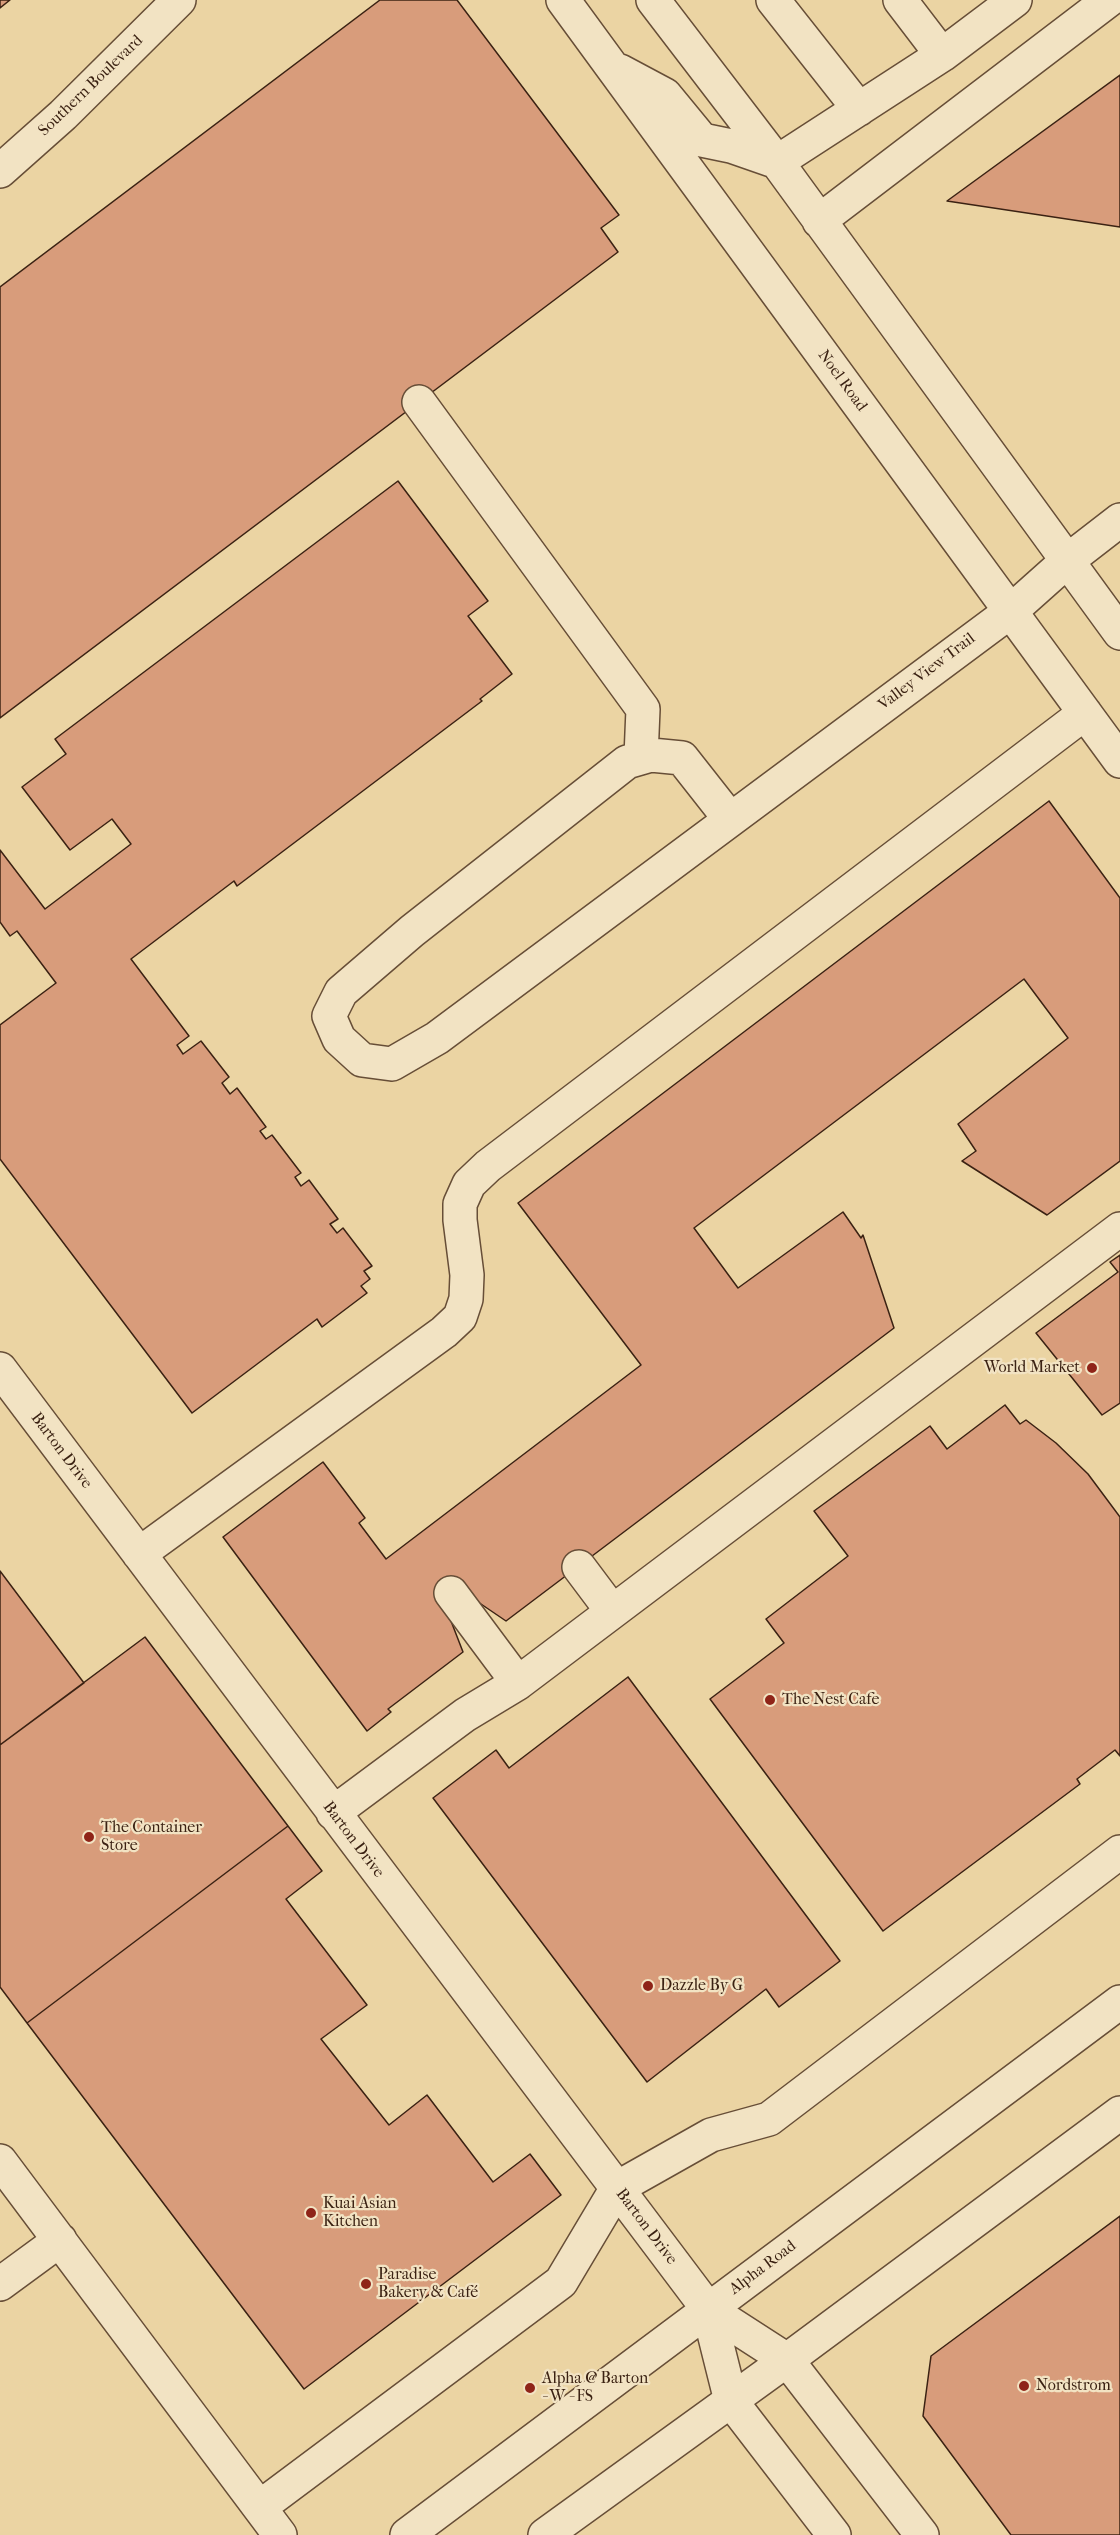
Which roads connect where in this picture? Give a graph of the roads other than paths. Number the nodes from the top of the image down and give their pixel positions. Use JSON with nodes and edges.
{"nodes":[{"id":1,"x":179,"y":0,"type":"edge"},
{"id":2,"x":563,"y":0,"type":"edge"},
{"id":3,"x":653,"y":0,"type":"edge"},
{"id":4,"x":773,"y":0,"type":"edge"},
{"id":5,"x":900,"y":0,"type":"edge"},
{"id":6,"x":1015,"y":0,"type":"edge"},
{"id":7,"x":1109,"y":0,"type":"edge"},
{"id":8,"x":942,"y":55,"type":"junction"},
{"id":9,"x":613,"y":68,"type":"junction"},
{"id":10,"x":859,"y":109,"type":"junction"},
{"id":11,"x":777,"y":162,"type":"junction"},
{"id":12,"x":0,"y":171,"type":"edge"},
{"id":13,"x":819,"y":221,"type":"junction"},
{"id":14,"x":419,"y":402,"type":"dead end"},
{"id":15,"x":1120,"y":520,"type":"edge"},
{"id":16,"x":1067,"y":561,"type":"junction"},
{"id":17,"x":1011,"y":612,"type":"junction"},
{"id":18,"x":1120,"y":633,"type":"edge"},
{"id":19,"x":1085,"y":713,"type":"junction"},
{"id":20,"x":641,"y":757,"type":"junction"},
{"id":21,"x":1120,"y":761,"type":"edge"},
{"id":22,"x":730,"y":819,"type":"junction"},
{"id":23,"x":1120,"y":1229,"type":"edge"},
{"id":24,"x":0,"y":1369,"type":"edge"},
{"id":25,"x":139,"y":1554,"type":"junction"},
{"id":26,"x":579,"y":1567,"type":"dead end"},
{"id":27,"x":451,"y":1593,"type":"dead end"},
{"id":28,"x":612,"y":1611,"type":"junction"},
{"id":29,"x":518,"y":1683,"type":"junction"},
{"id":30,"x":333,"y":1813,"type":"junction"},
{"id":31,"x":1120,"y":1852,"type":"edge"},
{"id":32,"x":1120,"y":2002,"type":"edge"},
{"id":33,"x":1120,"y":2113,"type":"edge"},
{"id":34,"x":0,"y":2161,"type":"edge"},
{"id":35,"x":617,"y":2188,"type":"junction"},
{"id":36,"x":60,"y":2240,"type":"junction"},
{"id":37,"x":0,"y":2284,"type":"edge"},
{"id":38,"x":708,"y":2309,"type":"junction"},
{"id":39,"x":787,"y":2360,"type":"junction"},
{"id":40,"x":730,"y":2401,"type":"junction"},
{"id":41,"x":260,"y":2507,"type":"junction"},
{"id":42,"x":280,"y":2535,"type":"edge"},
{"id":43,"x":407,"y":2535,"type":"edge"},
{"id":44,"x":546,"y":2535,"type":"edge"},
{"id":45,"x":834,"y":2535,"type":"edge"},
{"id":46,"x":922,"y":2535,"type":"edge"}],
"edges":[{"from":1,"to":12,"type":"street","name":"Southern Boulevard"},
{"from":2,"to":9,"type":"street","name":"Noel Road"},
{"from":3,"to":11,"type":"street"},
{"from":4,"to":10,"type":"street"},
{"from":5,"to":8,"type":"street"},
{"from":6,"to":8,"type":"street"},
{"from":7,"to":13,"type":"street"},
{"from":8,"to":10,"type":"street"},
{"from":9,"to":11,"type":"street"},
{"from":9,"to":17,"type":"street","name":"Noel Road"},
{"from":10,"to":11,"type":"street"},
{"from":11,"to":13,"type":"street"},
{"from":13,"to":16,"type":"street"},
{"from":14,"to":20,"type":"street"},
{"from":15,"to":16,"type":"street","name":"Valley View Trail"},
{"from":16,"to":17,"type":"street","name":"Valley View Trail"},
{"from":16,"to":18,"type":"street"},
{"from":17,"to":19,"type":"street","name":"Noel Road"},
{"from":17,"to":22,"type":"street","name":"Valley View Trail"},
{"from":19,"to":21,"type":"street","name":"Noel Road"},
{"from":19,"to":25,"type":"street"},
{"from":20,"to":22,"type":"street"},
{"from":20,"to":22,"type":"street","name":"Valley View Trail"},
{"from":23,"to":28,"type":"street"},
{"from":24,"to":25,"type":"street","name":"Barton Drive"},
{"from":25,"to":30,"type":"street","name":"Barton Drive"},
{"from":26,"to":28,"type":"street"},
{"from":27,"to":29,"type":"street"},
{"from":28,"to":29,"type":"street"},
{"from":29,"to":30,"type":"street"},
{"from":30,"to":35,"type":"street","name":"Barton Drive"},
{"from":31,"to":35,"type":"street"},
{"from":32,"to":38,"type":"street","name":"Alpha Road"},
{"from":33,"to":39,"type":"street"},
{"from":34,"to":36,"type":"street"},
{"from":35,"to":38,"type":"street","name":"Barton Drive"},
{"from":35,"to":41,"type":"street"},
{"from":36,"to":37,"type":"street"},
{"from":36,"to":41,"type":"street"},
{"from":38,"to":39,"type":"street"},
{"from":38,"to":40,"type":"street"},
{"from":38,"to":43,"type":"street","name":"Alpha Road"},
{"from":39,"to":40,"type":"street"},
{"from":39,"to":46,"type":"street"},
{"from":40,"to":44,"type":"street"},
{"from":40,"to":45,"type":"street"},
{"from":41,"to":42,"type":"street"}]}
